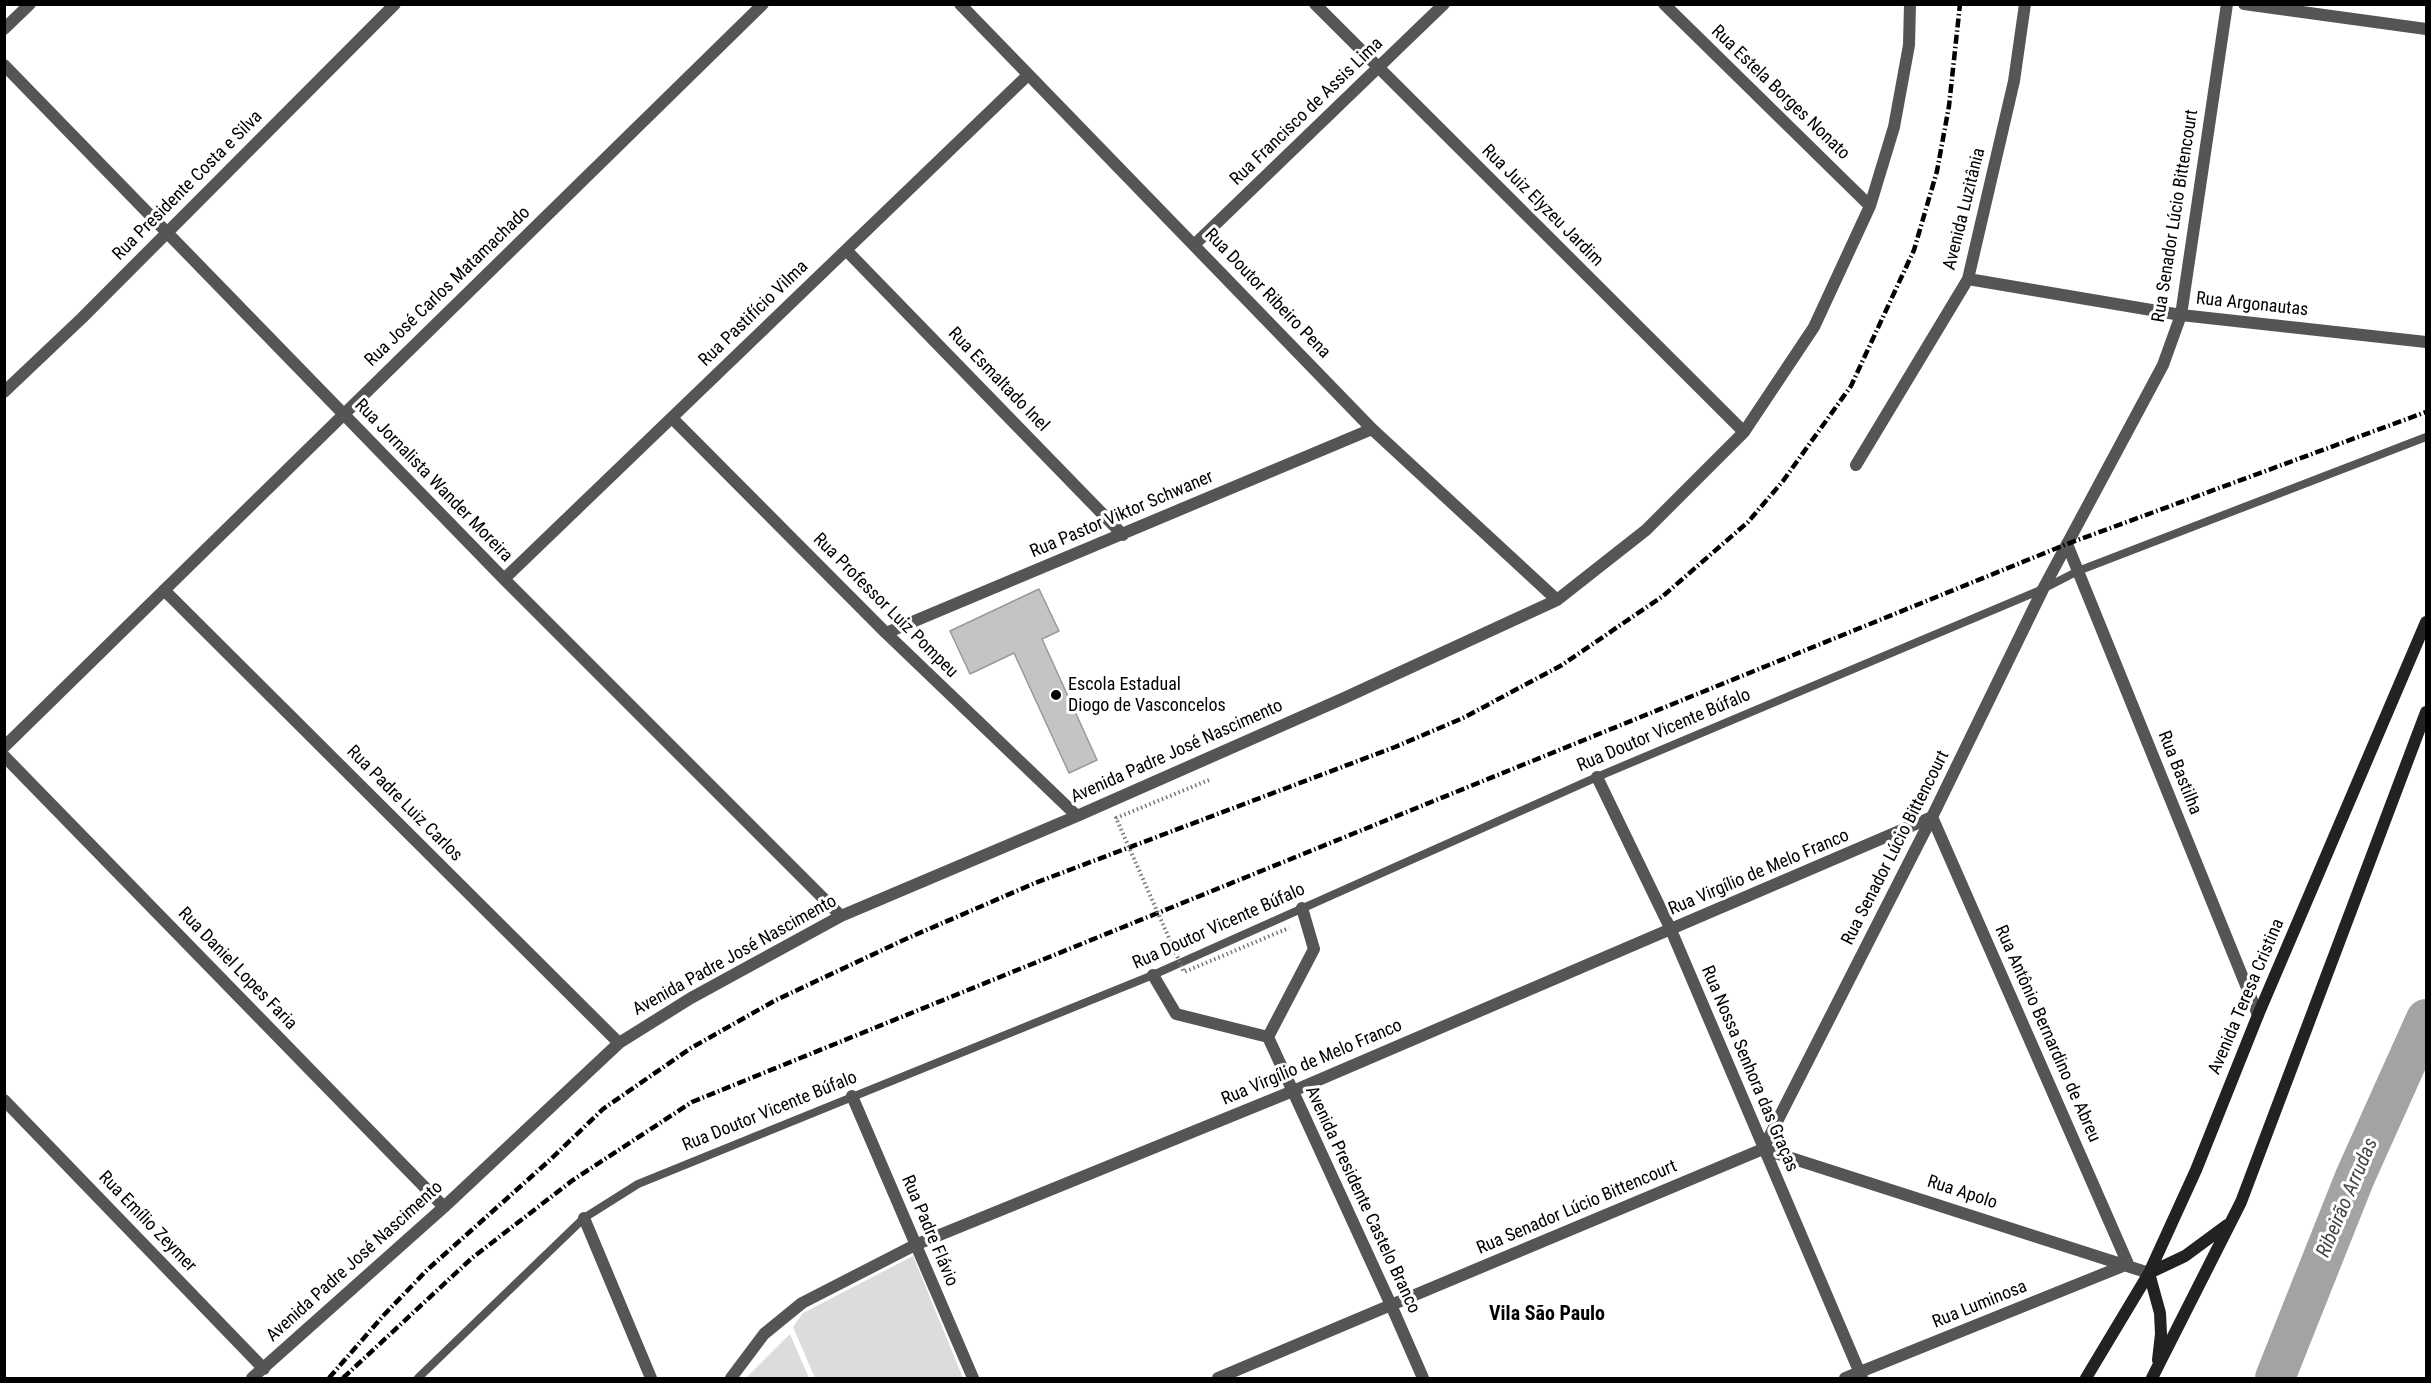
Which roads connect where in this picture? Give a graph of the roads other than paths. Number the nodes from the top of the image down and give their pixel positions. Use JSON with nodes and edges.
{"nodes":[{"id":1,"x":30,"y":4,"type":"edge"},
{"id":2,"x":395,"y":4,"type":"edge"},
{"id":3,"x":763,"y":4,"type":"edge"},
{"id":4,"x":960,"y":4,"type":"edge"},
{"id":5,"x":1315,"y":4,"type":"edge"},
{"id":6,"x":1444,"y":4,"type":"edge"},
{"id":7,"x":1664,"y":4,"type":"edge"},
{"id":8,"x":1910,"y":4,"type":"edge"},
{"id":9,"x":2025,"y":4,"type":"edge"},
{"id":10,"x":2227,"y":4,"type":"edge"},
{"id":11,"x":2244,"y":4,"type":"edge"},
{"id":12,"x":4,"y":29,"type":"edge"},
{"id":13,"x":2427,"y":29,"type":"edge"},
{"id":14,"x":4,"y":65,"type":"edge"},
{"id":15,"x":1378,"y":70,"type":"junction"},
{"id":16,"x":1028,"y":75,"type":"junction"},
{"id":17,"x":1870,"y":207,"type":"junction"},
{"id":18,"x":166,"y":233,"type":"junction"},
{"id":19,"x":1194,"y":245,"type":"junction"},
{"id":20,"x":846,"y":250,"type":"junction"},
{"id":21,"x":1968,"y":279,"type":"junction"},
{"id":22,"x":2181,"y":315,"type":"junction"},
{"id":23,"x":2427,"y":342,"type":"edge"},
{"id":24,"x":4,"y":392,"type":"edge"},
{"id":25,"x":344,"y":414,"type":"junction"},
{"id":26,"x":672,"y":418,"type":"junction"},
{"id":27,"x":1372,"y":429,"type":"junction"},
{"id":28,"x":1744,"y":432,"type":"junction"},
{"id":29,"x":2426,"y":437,"type":"edge"},
{"id":30,"x":1856,"y":465,"type":"dead end"},
{"id":31,"x":1123,"y":535,"type":"junction"},
{"id":32,"x":2067,"y":544,"type":"junction"},
{"id":33,"x":2078,"y":572,"type":"junction"},
{"id":34,"x":504,"y":579,"type":"junction"},
{"id":35,"x":2043,"y":589,"type":"junction"},
{"id":36,"x":164,"y":590,"type":"junction"},
{"id":37,"x":1557,"y":600,"type":"junction"},
{"id":38,"x":2427,"y":622,"type":"edge"},
{"id":39,"x":886,"y":633,"type":"junction"},
{"id":40,"x":2427,"y":712,"type":"edge"},
{"id":41,"x":4,"y":747,"type":"edge"},
{"id":42,"x":4,"y":756,"type":"edge"},
{"id":43,"x":1597,"y":777,"type":"junction"},
{"id":44,"x":1077,"y":816,"type":"junction"},
{"id":45,"x":1932,"y":817,"type":"junction"},
{"id":46,"x":1302,"y":908,"type":"junction"},
{"id":47,"x":841,"y":916,"type":"junction"},
{"id":48,"x":1671,"y":930,"type":"junction"},
{"id":49,"x":1153,"y":975,"type":"junction"},
{"id":50,"x":2258,"y":1015,"type":"junction"},
{"id":51,"x":1268,"y":1037,"type":"junction"},
{"id":52,"x":619,"y":1043,"type":"junction"},
{"id":53,"x":1293,"y":1091,"type":"junction"},
{"id":54,"x":852,"y":1096,"type":"junction"},
{"id":55,"x":4,"y":1100,"type":"edge"},
{"id":56,"x":1763,"y":1149,"type":"junction"},
{"id":57,"x":444,"y":1207,"type":"junction"},
{"id":58,"x":584,"y":1218,"type":"junction"},
{"id":59,"x":2231,"y":1221,"type":"junction"},
{"id":60,"x":915,"y":1245,"type":"junction"},
{"id":61,"x":2128,"y":1264,"type":"junction"},
{"id":62,"x":2149,"y":1273,"type":"junction"},
{"id":63,"x":1391,"y":1305,"type":"junction"},
{"id":64,"x":264,"y":1369,"type":"junction"},
{"id":65,"x":1861,"y":1375,"type":"edge"},
{"id":66,"x":2153,"y":1377,"type":"edge"},
{"id":67,"x":252,"y":1378,"type":"edge"},
{"id":68,"x":418,"y":1378,"type":"edge"},
{"id":69,"x":651,"y":1378,"type":"edge"},
{"id":70,"x":731,"y":1378,"type":"edge"},
{"id":71,"x":973,"y":1378,"type":"edge"},
{"id":72,"x":1218,"y":1378,"type":"edge"},
{"id":73,"x":1423,"y":1378,"type":"edge"},
{"id":74,"x":1845,"y":1378,"type":"edge"},
{"id":75,"x":2086,"y":1378,"type":"edge"}],
"edges":[{"from":1,"to":12,"type":"street"},
{"from":2,"to":18,"type":"street","name":"Rua Presidente Costa e Silva"},
{"from":3,"to":25,"type":"street","name":"Rua José Carlos Matamachado"},
{"from":4,"to":16,"type":"street","name":"Rua Doutor Ribeiro Pena"},
{"from":5,"to":15,"type":"street","name":"Rua Juiz Elyzeu Jardim"},
{"from":6,"to":15,"type":"street","name":"Rua Francisco de Assis Lima"},
{"from":7,"to":17,"type":"street","name":"Rua Estela Borges Nonato"},
{"from":8,"to":17,"type":"street","name":"Avenida Padre José Nascimento"},
{"from":9,"to":21,"type":"street","name":"Avenida Luzitânia"},
{"from":10,"to":22,"type":"street","name":"Rua Senador Lúcio Bittencourt"},
{"from":11,"to":13,"type":"street"},
{"from":14,"to":18,"type":"street","name":"Rua Jornalista Wander Moreira"},
{"from":15,"to":19,"type":"street","name":"Rua Francisco de Assis Lima"},
{"from":15,"to":28,"type":"street","name":"Rua Juiz Elyzeu Jardim"},
{"from":16,"to":19,"type":"street","name":"Rua Doutor Ribeiro Pena"},
{"from":16,"to":20,"type":"street","name":"Rua Pastifício Vilma"},
{"from":17,"to":28,"type":"street","name":"Avenida Padre José Nascimento"},
{"from":18,"to":24,"type":"street","name":"Rua Presidente Costa e Silva"},
{"from":18,"to":25,"type":"street","name":"Rua Jornalista Wander Moreira"},
{"from":19,"to":27,"type":"street","name":"Rua Doutor Ribeiro Pena"},
{"from":20,"to":26,"type":"street","name":"Rua Pastifício Vilma"},
{"from":20,"to":31,"type":"street","name":"Rua Esmaltado Inel"},
{"from":21,"to":22,"type":"street","name":"Rua Argonautas"},
{"from":21,"to":30,"type":"street","name":"Avenida Luzitânia"},
{"from":22,"to":23,"type":"street","name":"Rua Argonautas"},
{"from":22,"to":32,"type":"street","name":"Rua Senador Lúcio Bittencourt"},
{"from":25,"to":34,"type":"street","name":"Rua Jornalista Wander Moreira"},
{"from":25,"to":36,"type":"street","name":"Rua José Carlos Matamachado"},
{"from":26,"to":34,"type":"street","name":"Rua Pastifício Vilma"},
{"from":26,"to":39,"type":"street","name":"Rua Professor Luiz Pompeu"},
{"from":27,"to":31,"type":"street","name":"Rua Pastor Viktor Schwaner"},
{"from":27,"to":37,"type":"street","name":"Rua Doutor Ribeiro Pena"},
{"from":28,"to":37,"type":"street","name":"Avenida Padre José Nascimento"},
{"from":29,"to":33,"type":"lane","name":"Rua Doutor Vicente Búfalo"},
{"from":31,"to":39,"type":"street","name":"Rua Pastor Viktor Schwaner"},
{"from":32,"to":33,"type":"street","name":"Rua Bastilha"},
{"from":32,"to":35,"type":"street","name":"Rua Senador Lúcio Bittencourt"},
{"from":33,"to":35,"type":"lane","name":"Rua Doutor Vicente Búfalo"},
{"from":33,"to":50,"type":"street","name":"Rua Bastilha"},
{"from":34,"to":47,"type":"street","name":"Rua Jornalista Wander Moreira"},
{"from":35,"to":43,"type":"lane","name":"Rua Doutor Vicente Búfalo"},
{"from":35,"to":45,"type":"street","name":"Rua Senador Lúcio Bittencourt"},
{"from":36,"to":41,"type":"street","name":"Rua José Carlos Matamachado"},
{"from":36,"to":52,"type":"street","name":"Rua Padre Luiz Carlos"},
{"from":37,"to":44,"type":"street","name":"Avenida Padre José Nascimento"},
{"from":38,"to":50,"type":"main road","name":"Avenida Teresa Cristina"},
{"from":39,"to":44,"type":"street","name":"Rua Professor Luiz Pompeu"},
{"from":40,"to":59,"type":"main road"},
{"from":42,"to":57,"type":"street","name":"Rua Daniel Lopes Faria"},
{"from":43,"to":46,"type":"lane","name":"Rua Doutor Vicente Búfalo"},
{"from":43,"to":48,"type":"street","name":"Rua Nossa Senhora das Graças"},
{"from":44,"to":47,"type":"street","name":"Avenida Padre José Nascimento"},
{"from":45,"to":48,"type":"street","name":"Rua Virgílio de Melo Franco"},
{"from":45,"to":56,"type":"street","name":"Rua Senador Lúcio Bittencourt"},
{"from":45,"to":61,"type":"street","name":"Rua Antônio Bernardino de Abreu"},
{"from":46,"to":49,"type":"lane","name":"Rua Doutor Vicente Búfalo"},
{"from":46,"to":51,"type":"street"},
{"from":47,"to":52,"type":"street","name":"Avenida Padre José Nascimento"},
{"from":48,"to":53,"type":"street","name":"Rua Virgílio de Melo Franco"},
{"from":48,"to":56,"type":"street","name":"Rua Nossa Senhora das Graças"},
{"from":49,"to":51,"type":"street"},
{"from":49,"to":54,"type":"lane","name":"Rua Doutor Vicente Búfalo"},
{"from":50,"to":62,"type":"main road","name":"Avenida Teresa Cristina"},
{"from":51,"to":53,"type":"street","name":"Avenida Presidente Castelo Branco"},
{"from":52,"to":57,"type":"street","name":"Avenida Padre José Nascimento"},
{"from":53,"to":60,"type":"street","name":"Rua Virgílio de Melo Franco"},
{"from":53,"to":63,"type":"street","name":"Avenida Presidente Castelo Branco"},
{"from":54,"to":58,"type":"lane","name":"Rua Doutor Vicente Búfalo"},
{"from":54,"to":60,"type":"street","name":"Rua Padre Flávio"},
{"from":55,"to":64,"type":"street","name":"Rua Emílio Zeymer"},
{"from":56,"to":61,"type":"street","name":"Rua Apolo"},
{"from":56,"to":63,"type":"street","name":"Rua Senador Lúcio Bittencourt"},
{"from":56,"to":65,"type":"street","name":"Rua Nossa Senhora das Graças"},
{"from":57,"to":64,"type":"street","name":"Avenida Padre José Nascimento"},
{"from":58,"to":68,"type":"lane","name":"Rua Doutor Vicente Búfalo"},
{"from":58,"to":69,"type":"street"},
{"from":59,"to":62,"type":"main road"},
{"from":59,"to":66,"type":"main road"},
{"from":60,"to":70,"type":"street","name":"Rua Virgílio de Melo Franco"},
{"from":60,"to":71,"type":"street","name":"Rua Padre Flávio"},
{"from":61,"to":62,"type":"street","name":"Rua Apolo"},
{"from":61,"to":65,"type":"street","name":"Rua Luminosa"},
{"from":62,"to":66,"type":"main road"},
{"from":62,"to":75,"type":"main road","name":"Avenida Teresa Cristina"},
{"from":63,"to":72,"type":"street","name":"Rua Senador Lúcio Bittencourt"},
{"from":63,"to":73,"type":"street","name":"Avenida Presidente Castelo Branco"},
{"from":64,"to":67,"type":"street","name":"Avenida Padre José Nascimento"},
{"from":65,"to":74,"type":"street","name":"Rua Luminosa"}]}
